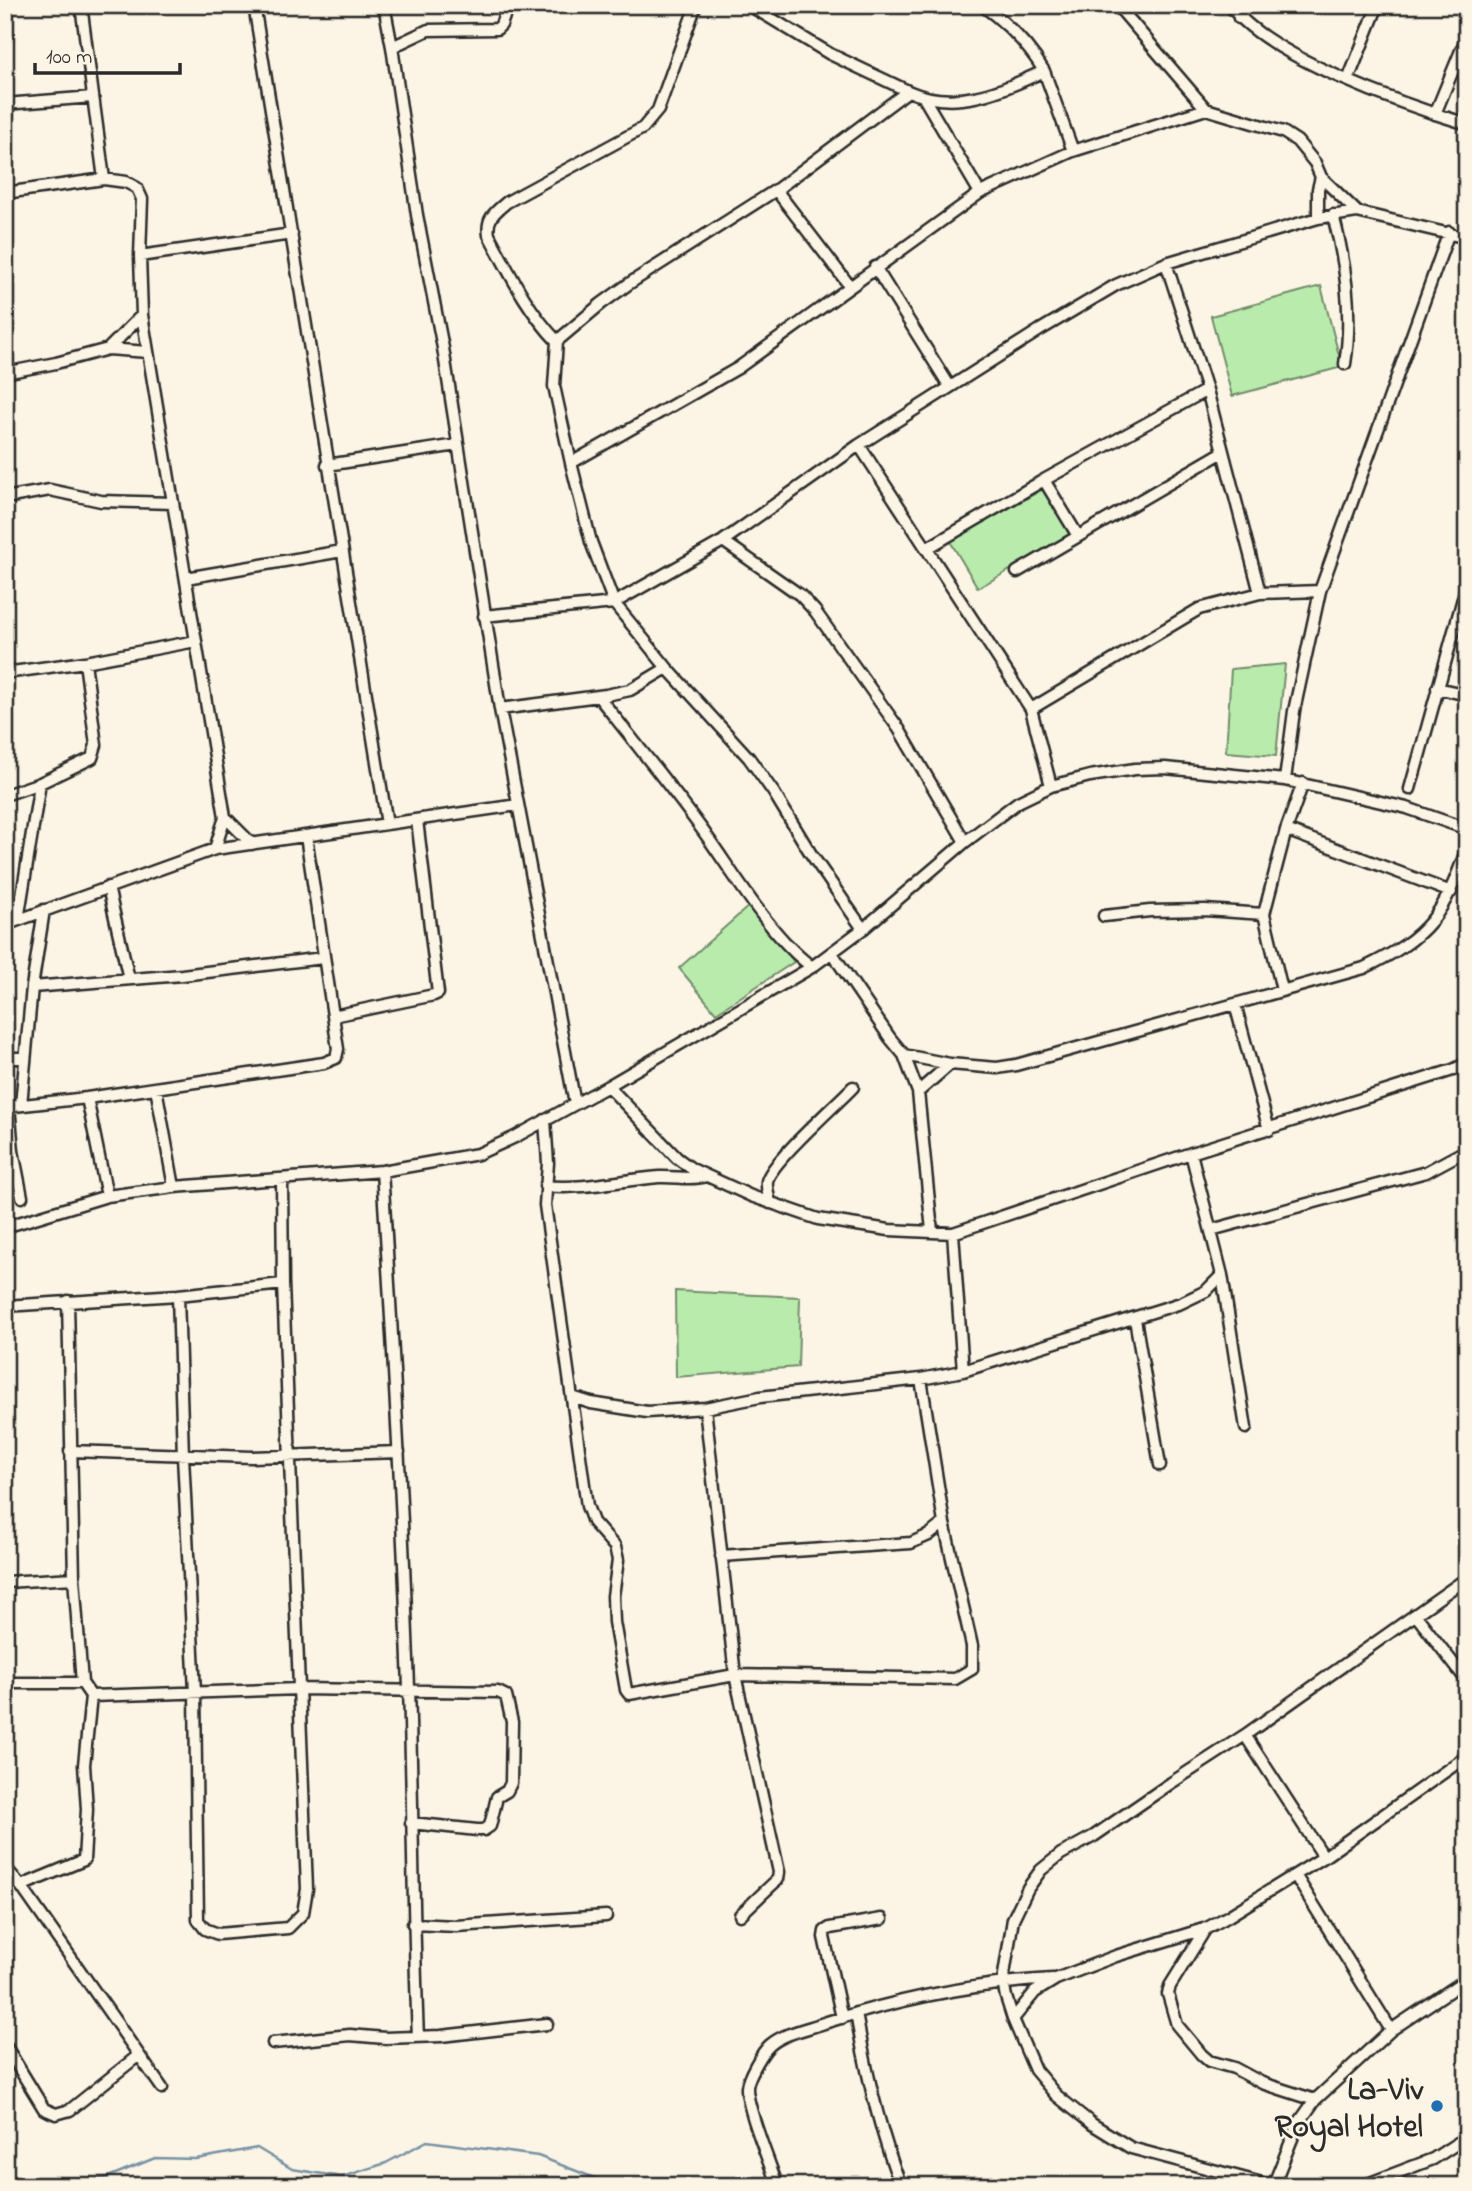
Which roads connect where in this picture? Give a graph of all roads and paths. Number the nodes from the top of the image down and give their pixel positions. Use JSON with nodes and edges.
{"nodes":[{"id":1,"x":81,"y":5,"type":"edge"},
{"id":2,"x":254,"y":5,"type":"edge"},
{"id":3,"x":384,"y":5,"type":"edge"},
{"id":4,"x":508,"y":5,"type":"edge"},
{"id":5,"x":696,"y":5,"type":"edge"},
{"id":6,"x":749,"y":5,"type":"edge"},
{"id":7,"x":982,"y":5,"type":"edge"},
{"id":8,"x":1117,"y":5,"type":"edge"},
{"id":9,"x":1230,"y":5,"type":"edge"},
{"id":10,"x":1246,"y":5,"type":"edge"},
{"id":11,"x":1378,"y":5,"type":"edge"},
{"id":12,"x":1239,"y":18,"type":"junction"},
{"id":13,"x":1467,"y":37,"type":"edge"},
{"id":14,"x":392,"y":47,"type":"junction"},
{"id":15,"x":1045,"y":71,"type":"junction"},
{"id":16,"x":1348,"y":80,"type":"junction"},
{"id":17,"x":908,"y":91,"type":"junction"},
{"id":18,"x":93,"y":97,"type":"junction"},
{"id":19,"x":924,"y":98,"type":"junction"},
{"id":20,"x":5,"y":104,"type":"edge"},
{"id":21,"x":1206,"y":109,"type":"junction"},
{"id":22,"x":1435,"y":114,"type":"junction"},
{"id":23,"x":1467,"y":124,"type":"edge"},
{"id":24,"x":1073,"y":151,"type":"junction"},
{"id":25,"x":1321,"y":177,"type":"junction"},
{"id":26,"x":104,"y":179,"type":"junction"},
{"id":27,"x":776,"y":190,"type":"junction"},
{"id":28,"x":981,"y":192,"type":"junction"},
{"id":29,"x":5,"y":193,"type":"edge"},
{"id":30,"x":1357,"y":212,"type":"junction"},
{"id":31,"x":1333,"y":215,"type":"junction"},
{"id":32,"x":1318,"y":218,"type":"junction"},
{"id":33,"x":1449,"y":232,"type":"junction"},
{"id":34,"x":292,"y":234,"type":"junction"},
{"id":35,"x":1467,"y":238,"type":"edge"},
{"id":36,"x":140,"y":256,"type":"junction"},
{"id":37,"x":1166,"y":263,"type":"junction"},
{"id":38,"x":875,"y":267,"type":"junction"},
{"id":39,"x":849,"y":285,"type":"junction"},
{"id":40,"x":142,"y":315,"type":"junction"},
{"id":41,"x":557,"y":341,"type":"junction"},
{"id":42,"x":108,"y":349,"type":"junction"},
{"id":43,"x":148,"y":352,"type":"junction"},
{"id":44,"x":1345,"y":364,"type":"dead end"},
{"id":45,"x":5,"y":373,"type":"edge"},
{"id":46,"x":950,"y":387,"type":"junction"},
{"id":47,"x":1207,"y":390,"type":"junction"},
{"id":48,"x":457,"y":445,"type":"junction"},
{"id":49,"x":859,"y":445,"type":"junction"},
{"id":50,"x":1223,"y":452,"type":"junction"},
{"id":51,"x":571,"y":463,"type":"junction"},
{"id":52,"x":327,"y":465,"type":"junction"},
{"id":53,"x":1044,"y":480,"type":"junction"},
{"id":54,"x":5,"y":498,"type":"edge"},
{"id":55,"x":173,"y":502,"type":"junction"},
{"id":56,"x":1078,"y":536,"type":"junction"},
{"id":57,"x":723,"y":541,"type":"junction"},
{"id":58,"x":926,"y":550,"type":"junction"},
{"id":59,"x":341,"y":551,"type":"junction"},
{"id":60,"x":1017,"y":572,"type":"dead end"},
{"id":61,"x":186,"y":578,"type":"junction"},
{"id":62,"x":1467,"y":584,"type":"edge"},
{"id":63,"x":1320,"y":591,"type":"junction"},
{"id":64,"x":1260,"y":593,"type":"junction"},
{"id":65,"x":614,"y":603,"type":"junction"},
{"id":66,"x":484,"y":616,"type":"junction"},
{"id":67,"x":196,"y":641,"type":"junction"},
{"id":68,"x":85,"y":662,"type":"junction"},
{"id":69,"x":667,"y":668,"type":"junction"},
{"id":70,"x":5,"y":673,"type":"edge"},
{"id":71,"x":1437,"y":688,"type":"junction"},
{"id":72,"x":1467,"y":695,"type":"edge"},
{"id":73,"x":598,"y":696,"type":"junction"},
{"id":74,"x":500,"y":709,"type":"junction"},
{"id":75,"x":1031,"y":709,"type":"junction"},
{"id":76,"x":1285,"y":780,"type":"junction"},
{"id":77,"x":40,"y":783,"type":"junction"},
{"id":78,"x":1303,"y":783,"type":"junction"},
{"id":79,"x":1051,"y":786,"type":"junction"},
{"id":80,"x":1410,"y":789,"type":"dead end"},
{"id":81,"x":5,"y":795,"type":"edge"},
{"id":82,"x":518,"y":806,"type":"junction"},
{"id":83,"x":225,"y":817,"type":"junction"},
{"id":84,"x":417,"y":820,"type":"junction"},
{"id":85,"x":387,"y":824,"type":"junction"},
{"id":86,"x":1467,"y":829,"type":"edge"},
{"id":87,"x":1286,"y":830,"type":"junction"},
{"id":88,"x":306,"y":836,"type":"junction"},
{"id":89,"x":965,"y":842,"type":"junction"},
{"id":90,"x":252,"y":844,"type":"junction"},
{"id":91,"x":1467,"y":848,"type":"edge"},
{"id":92,"x":215,"y":849,"type":"junction"},
{"id":93,"x":108,"y":887,"type":"junction"},
{"id":94,"x":1451,"y":892,"type":"junction"},
{"id":95,"x":44,"y":909,"type":"junction"},
{"id":96,"x":1264,"y":914,"type":"junction"},
{"id":97,"x":1104,"y":916,"type":"dead end"},
{"id":98,"x":18,"y":920,"type":"junction"},
{"id":99,"x":5,"y":925,"type":"edge"},
{"id":100,"x":863,"y":929,"type":"junction"},
{"id":101,"x":832,"y":953,"type":"junction"},
{"id":102,"x":324,"y":958,"type":"junction"},
{"id":103,"x":812,"y":967,"type":"junction"},
{"id":104,"x":129,"y":979,"type":"junction"},
{"id":105,"x":32,"y":986,"type":"junction"},
{"id":106,"x":1282,"y":990,"type":"junction"},
{"id":107,"x":1235,"y":1004,"type":"junction"},
{"id":108,"x":333,"y":1016,"type":"junction"},
{"id":109,"x":904,"y":1055,"type":"junction"},
{"id":110,"x":5,"y":1058,"type":"edge"},
{"id":111,"x":24,"y":1058,"type":"junction"},
{"id":112,"x":1467,"y":1063,"type":"edge"},
{"id":113,"x":950,"y":1064,"type":"junction"},
{"id":114,"x":608,"y":1086,"type":"junction"},
{"id":115,"x":853,"y":1087,"type":"dead end"},
{"id":116,"x":156,"y":1088,"type":"junction"},
{"id":117,"x":918,"y":1092,"type":"junction"},
{"id":118,"x":87,"y":1098,"type":"junction"},
{"id":119,"x":575,"y":1104,"type":"junction"},
{"id":120,"x":22,"y":1105,"type":"junction"},
{"id":121,"x":7,"y":1106,"type":"edge"},
{"id":122,"x":545,"y":1120,"type":"junction"},
{"id":123,"x":1269,"y":1130,"type":"junction"},
{"id":124,"x":1467,"y":1150,"type":"edge"},
{"id":125,"x":1191,"y":1153,"type":"junction"},
{"id":126,"x":382,"y":1171,"type":"junction"},
{"id":127,"x":707,"y":1176,"type":"junction"},
{"id":128,"x":282,"y":1180,"type":"junction"},
{"id":129,"x":545,"y":1186,"type":"junction"},
{"id":130,"x":174,"y":1187,"type":"junction"},
{"id":131,"x":107,"y":1196,"type":"junction"},
{"id":132,"x":22,"y":1197,"type":"dead end"},
{"id":133,"x":770,"y":1203,"type":"junction"},
{"id":134,"x":5,"y":1227,"type":"edge"},
{"id":135,"x":1211,"y":1230,"type":"junction"},
{"id":136,"x":932,"y":1231,"type":"junction"},
{"id":137,"x":953,"y":1233,"type":"junction"},
{"id":138,"x":1222,"y":1275,"type":"junction"},
{"id":139,"x":283,"y":1284,"type":"junction"},
{"id":140,"x":178,"y":1295,"type":"junction"},
{"id":141,"x":68,"y":1301,"type":"junction"},
{"id":142,"x":5,"y":1306,"type":"edge"},
{"id":143,"x":1135,"y":1319,"type":"junction"},
{"id":144,"x":963,"y":1371,"type":"junction"},
{"id":145,"x":922,"y":1380,"type":"junction"},
{"id":146,"x":572,"y":1397,"type":"junction"},
{"id":147,"x":591,"y":1403,"type":"junction"},
{"id":148,"x":705,"y":1408,"type":"junction"},
{"id":149,"x":575,"y":1420,"type":"junction"},
{"id":150,"x":1247,"y":1428,"type":"dead end"},
{"id":151,"x":70,"y":1451,"type":"junction"},
{"id":152,"x":399,"y":1452,"type":"junction"},
{"id":153,"x":289,"y":1455,"type":"junction"},
{"id":154,"x":183,"y":1456,"type":"junction"},
{"id":155,"x":1160,"y":1465,"type":"dead end"},
{"id":156,"x":944,"y":1523,"type":"junction"},
{"id":157,"x":720,"y":1556,"type":"junction"},
{"id":158,"x":74,"y":1578,"type":"junction"},
{"id":159,"x":1467,"y":1578,"type":"edge"},
{"id":160,"x":5,"y":1582,"type":"edge"},
{"id":161,"x":1415,"y":1614,"type":"junction"},
{"id":162,"x":735,"y":1675,"type":"junction"},
{"id":163,"x":1467,"y":1681,"type":"edge"},
{"id":164,"x":5,"y":1683,"type":"edge"},
{"id":165,"x":82,"y":1683,"type":"junction"},
{"id":166,"x":300,"y":1689,"type":"junction"},
{"id":167,"x":409,"y":1691,"type":"junction"},
{"id":168,"x":195,"y":1692,"type":"junction"},
{"id":169,"x":91,"y":1696,"type":"junction"},
{"id":170,"x":1245,"y":1735,"type":"junction"},
{"id":171,"x":1467,"y":1756,"type":"edge"},
{"id":172,"x":411,"y":1823,"type":"junction"},
{"id":173,"x":1324,"y":1857,"type":"junction"},
{"id":174,"x":5,"y":1867,"type":"edge"},
{"id":175,"x":1295,"y":1875,"type":"junction"},
{"id":176,"x":21,"y":1886,"type":"junction"},
{"id":177,"x":740,"y":1915,"type":"dead end"},
{"id":178,"x":606,"y":1916,"type":"dead end"},
{"id":179,"x":883,"y":1919,"type":"dead end"},
{"id":180,"x":413,"y":1924,"type":"junction"},
{"id":181,"x":1207,"y":1928,"type":"junction"},
{"id":182,"x":1056,"y":1979,"type":"junction"},
{"id":183,"x":1467,"y":1979,"type":"edge"},
{"id":184,"x":1003,"y":1982,"type":"junction"},
{"id":185,"x":856,"y":2013,"type":"junction"},
{"id":186,"x":842,"y":2018,"type":"junction"},
{"id":187,"x":1013,"y":2019,"type":"junction"},
{"id":188,"x":547,"y":2024,"type":"dead end"},
{"id":189,"x":1391,"y":2030,"type":"junction"},
{"id":190,"x":418,"y":2037,"type":"junction"},
{"id":191,"x":273,"y":2043,"type":"dead end"},
{"id":192,"x":5,"y":2045,"type":"edge"},
{"id":193,"x":139,"y":2055,"type":"junction"},
{"id":194,"x":162,"y":2088,"type":"dead end"},
{"id":195,"x":1315,"y":2100,"type":"junction"},
{"id":196,"x":1465,"y":2142,"type":"edge"},
{"id":197,"x":775,"y":2179,"type":"dead end"},
{"id":198,"x":901,"y":2186,"type":"edge"},
{"id":199,"x":1273,"y":2186,"type":"edge"},
{"id":200,"x":1362,"y":2186,"type":"edge"}],
"edges":[{"from":1,"to":18,"type":"street"},
{"from":2,"to":34,"type":"street"},
{"from":3,"to":14,"type":"street"},
{"from":4,"to":14,"type":"street"},
{"from":5,"to":41,"type":"street"},
{"from":6,"to":17,"type":"street"},
{"from":7,"to":15,"type":"street"},
{"from":8,"to":21,"type":"street"},
{"from":9,"to":12,"type":"street"},
{"from":10,"to":12,"type":"street"},
{"from":11,"to":16,"type":"street"},
{"from":12,"to":16,"type":"street"},
{"from":13,"to":22,"type":"street"},
{"from":14,"to":48,"type":"street"},
{"from":15,"to":19,"type":"street"},
{"from":15,"to":24,"type":"street"},
{"from":16,"to":22,"type":"street"},
{"from":17,"to":19,"type":"street"},
{"from":17,"to":27,"type":"street"},
{"from":18,"to":20,"type":"street"},
{"from":18,"to":26,"type":"street"},
{"from":19,"to":28,"type":"street"},
{"from":21,"to":24,"type":"street"},
{"from":21,"to":25,"type":"street"},
{"from":22,"to":23,"type":"street"},
{"from":24,"to":28,"type":"street"},
{"from":25,"to":30,"type":"street"},
{"from":25,"to":32,"type":"street"},
{"from":26,"to":29,"type":"street"},
{"from":26,"to":36,"type":"street"},
{"from":27,"to":39,"type":"street"},
{"from":27,"to":41,"type":"street"},
{"from":28,"to":38,"type":"street"},
{"from":30,"to":31,"type":"street"},
{"from":30,"to":33,"type":"street"},
{"from":31,"to":32,"type":"street"},
{"from":31,"to":44,"type":"street"},
{"from":32,"to":37,"type":"street"},
{"from":33,"to":35,"type":"street"},
{"from":33,"to":63,"type":"street"},
{"from":34,"to":36,"type":"street"},
{"from":34,"to":52,"type":"street"},
{"from":36,"to":40,"type":"street"},
{"from":37,"to":46,"type":"street"},
{"from":37,"to":47,"type":"street"},
{"from":38,"to":39,"type":"street"},
{"from":38,"to":46,"type":"street"},
{"from":39,"to":51,"type":"street"},
{"from":40,"to":42,"type":"street"},
{"from":40,"to":43,"type":"street"},
{"from":41,"to":51,"type":"street"},
{"from":42,"to":43,"type":"street"},
{"from":42,"to":45,"type":"street"},
{"from":43,"to":55,"type":"street"},
{"from":46,"to":49,"type":"street"},
{"from":47,"to":50,"type":"street"},
{"from":47,"to":53,"type":"street"},
{"from":48,"to":52,"type":"street"},
{"from":48,"to":66,"type":"street"},
{"from":49,"to":57,"type":"street"},
{"from":49,"to":58,"type":"street"},
{"from":50,"to":56,"type":"street"},
{"from":50,"to":64,"type":"street"},
{"from":51,"to":65,"type":"street"},
{"from":52,"to":59,"type":"street"},
{"from":53,"to":56,"type":"street"},
{"from":53,"to":58,"type":"street"},
{"from":54,"to":55,"type":"street"},
{"from":55,"to":61,"type":"street"},
{"from":56,"to":60,"type":"street"},
{"from":57,"to":65,"type":"street"},
{"from":57,"to":89,"type":"street"},
{"from":58,"to":75,"type":"street"},
{"from":59,"to":61,"type":"street"},
{"from":59,"to":85,"type":"street"},
{"from":61,"to":67,"type":"street"},
{"from":62,"to":71,"type":"street"},
{"from":63,"to":64,"type":"street"},
{"from":63,"to":76,"type":"street"},
{"from":64,"to":75,"type":"street"},
{"from":65,"to":66,"type":"street"},
{"from":65,"to":69,"type":"street"},
{"from":66,"to":74,"type":"street"},
{"from":67,"to":68,"type":"street"},
{"from":67,"to":83,"type":"street"},
{"from":68,"to":70,"type":"street"},
{"from":68,"to":77,"type":"street"},
{"from":69,"to":73,"type":"street"},
{"from":69,"to":100,"type":"street"},
{"from":71,"to":72,"type":"street"},
{"from":71,"to":80,"type":"street"},
{"from":73,"to":74,"type":"street"},
{"from":73,"to":103,"type":"street"},
{"from":74,"to":82,"type":"street"},
{"from":75,"to":79,"type":"street"},
{"from":76,"to":78,"type":"street"},
{"from":76,"to":79,"type":"street"},
{"from":77,"to":81,"type":"street"},
{"from":77,"to":98,"type":"street"},
{"from":78,"to":86,"type":"street"},
{"from":78,"to":87,"type":"street"},
{"from":79,"to":89,"type":"street"},
{"from":82,"to":84,"type":"street"},
{"from":82,"to":119,"type":"street"},
{"from":83,"to":90,"type":"street"},
{"from":83,"to":92,"type":"street"},
{"from":84,"to":85,"type":"street"},
{"from":84,"to":108,"type":"street"},
{"from":85,"to":88,"type":"street"},
{"from":87,"to":94,"type":"street"},
{"from":87,"to":96,"type":"street"},
{"from":88,"to":90,"type":"street"},
{"from":88,"to":102,"type":"street"},
{"from":89,"to":100,"type":"street"},
{"from":90,"to":92,"type":"street"},
{"from":91,"to":94,"type":"street"},
{"from":92,"to":93,"type":"street"},
{"from":93,"to":95,"type":"street"},
{"from":93,"to":104,"type":"street"},
{"from":94,"to":106,"type":"street"},
{"from":95,"to":98,"type":"street"},
{"from":95,"to":105,"type":"street"},
{"from":96,"to":97,"type":"street"},
{"from":96,"to":106,"type":"street"},
{"from":98,"to":99,"type":"street"},
{"from":100,"to":101,"type":"street"},
{"from":101,"to":103,"type":"street"},
{"from":101,"to":109,"type":"street"},
{"from":102,"to":104,"type":"street"},
{"from":102,"to":108,"type":"street"},
{"from":103,"to":114,"type":"street"},
{"from":104,"to":105,"type":"street"},
{"from":105,"to":111,"type":"street"},
{"from":106,"to":107,"type":"street"},
{"from":107,"to":113,"type":"street"},
{"from":107,"to":123,"type":"street"},
{"from":108,"to":116,"type":"street"},
{"from":109,"to":113,"type":"street"},
{"from":109,"to":117,"type":"street"},
{"from":110,"to":111,"type":"street"},
{"from":111,"to":120,"type":"street"},
{"from":112,"to":123,"type":"street"},
{"from":113,"to":117,"type":"street"},
{"from":114,"to":119,"type":"street"},
{"from":114,"to":127,"type":"street"},
{"from":115,"to":133,"type":"street"},
{"from":116,"to":118,"type":"street"},
{"from":116,"to":130,"type":"street"},
{"from":117,"to":136,"type":"street"},
{"from":118,"to":120,"type":"street"},
{"from":118,"to":131,"type":"street"},
{"from":119,"to":122,"type":"street"},
{"from":120,"to":121,"type":"street"},
{"from":121,"to":132,"type":"street"},
{"from":122,"to":126,"type":"street"},
{"from":122,"to":129,"type":"street"},
{"from":123,"to":125,"type":"street"},
{"from":124,"to":135,"type":"street"},
{"from":125,"to":135,"type":"street"},
{"from":125,"to":137,"type":"street"},
{"from":126,"to":128,"type":"street"},
{"from":126,"to":152,"type":"street"},
{"from":127,"to":129,"type":"street"},
{"from":127,"to":133,"type":"street"},
{"from":128,"to":130,"type":"street"},
{"from":128,"to":139,"type":"street"},
{"from":129,"to":146,"type":"street"},
{"from":130,"to":131,"type":"street"},
{"from":131,"to":134,"type":"street"},
{"from":133,"to":136,"type":"street"},
{"from":135,"to":138,"type":"street"},
{"from":136,"to":137,"type":"street"},
{"from":137,"to":144,"type":"street"},
{"from":138,"to":143,"type":"street"},
{"from":138,"to":150,"type":"street"},
{"from":139,"to":140,"type":"street"},
{"from":139,"to":153,"type":"street"},
{"from":140,"to":141,"type":"street"},
{"from":140,"to":154,"type":"street"},
{"from":141,"to":142,"type":"street"},
{"from":141,"to":151,"type":"street"},
{"from":143,"to":144,"type":"street"},
{"from":143,"to":155,"type":"street"},
{"from":144,"to":145,"type":"street"},
{"from":145,"to":148,"type":"street"},
{"from":145,"to":156,"type":"street"},
{"from":146,"to":147,"type":"street"},
{"from":146,"to":149,"type":"street"},
{"from":147,"to":148,"type":"street"},
{"from":147,"to":149,"type":"street"},
{"from":148,"to":157,"type":"street"},
{"from":149,"to":162,"type":"street"},
{"from":151,"to":154,"type":"street"},
{"from":151,"to":158,"type":"street"},
{"from":152,"to":153,"type":"street"},
{"from":152,"to":167,"type":"street"},
{"from":153,"to":154,"type":"street"},
{"from":153,"to":166,"type":"street"},
{"from":154,"to":168,"type":"street"},
{"from":156,"to":157,"type":"street"},
{"from":156,"to":162,"type":"street"},
{"from":157,"to":162,"type":"street"},
{"from":158,"to":160,"type":"street"},
{"from":158,"to":165,"type":"street"},
{"from":159,"to":161,"type":"street"},
{"from":161,"to":163,"type":"street"},
{"from":161,"to":170,"type":"street"},
{"from":162,"to":177,"type":"street"},
{"from":164,"to":165,"type":"street"},
{"from":165,"to":169,"type":"street"},
{"from":166,"to":167,"type":"street"},
{"from":166,"to":168,"type":"street"},
{"from":166,"to":168,"type":"street"},
{"from":167,"to":172,"type":"street"},
{"from":167,"to":172,"type":"street"},
{"from":168,"to":169,"type":"street"},
{"from":169,"to":176,"type":"street"},
{"from":170,"to":173,"type":"street"},
{"from":170,"to":184,"type":"street"},
{"from":171,"to":173,"type":"street"},
{"from":172,"to":180,"type":"street"},
{"from":173,"to":175,"type":"street"},
{"from":174,"to":176,"type":"street"},
{"from":175,"to":181,"type":"street"},
{"from":175,"to":189,"type":"street"},
{"from":176,"to":193,"type":"street"},
{"from":178,"to":180,"type":"street"},
{"from":179,"to":186,"type":"street"},
{"from":180,"to":190,"type":"street"},
{"from":181,"to":182,"type":"street"},
{"from":181,"to":195,"type":"street"},
{"from":182,"to":184,"type":"street"},
{"from":182,"to":187,"type":"street"},
{"from":183,"to":189,"type":"street"},
{"from":184,"to":185,"type":"street"},
{"from":184,"to":187,"type":"street"},
{"from":185,"to":186,"type":"street"},
{"from":185,"to":198,"type":"street"},
{"from":186,"to":197,"type":"street"},
{"from":187,"to":199,"type":"street"},
{"from":188,"to":190,"type":"street"},
{"from":189,"to":195,"type":"street"},
{"from":190,"to":191,"type":"street"},
{"from":192,"to":193,"type":"street"},
{"from":193,"to":194,"type":"street"},
{"from":195,"to":199,"type":"street"},
{"from":196,"to":200,"type":"street"}]}
